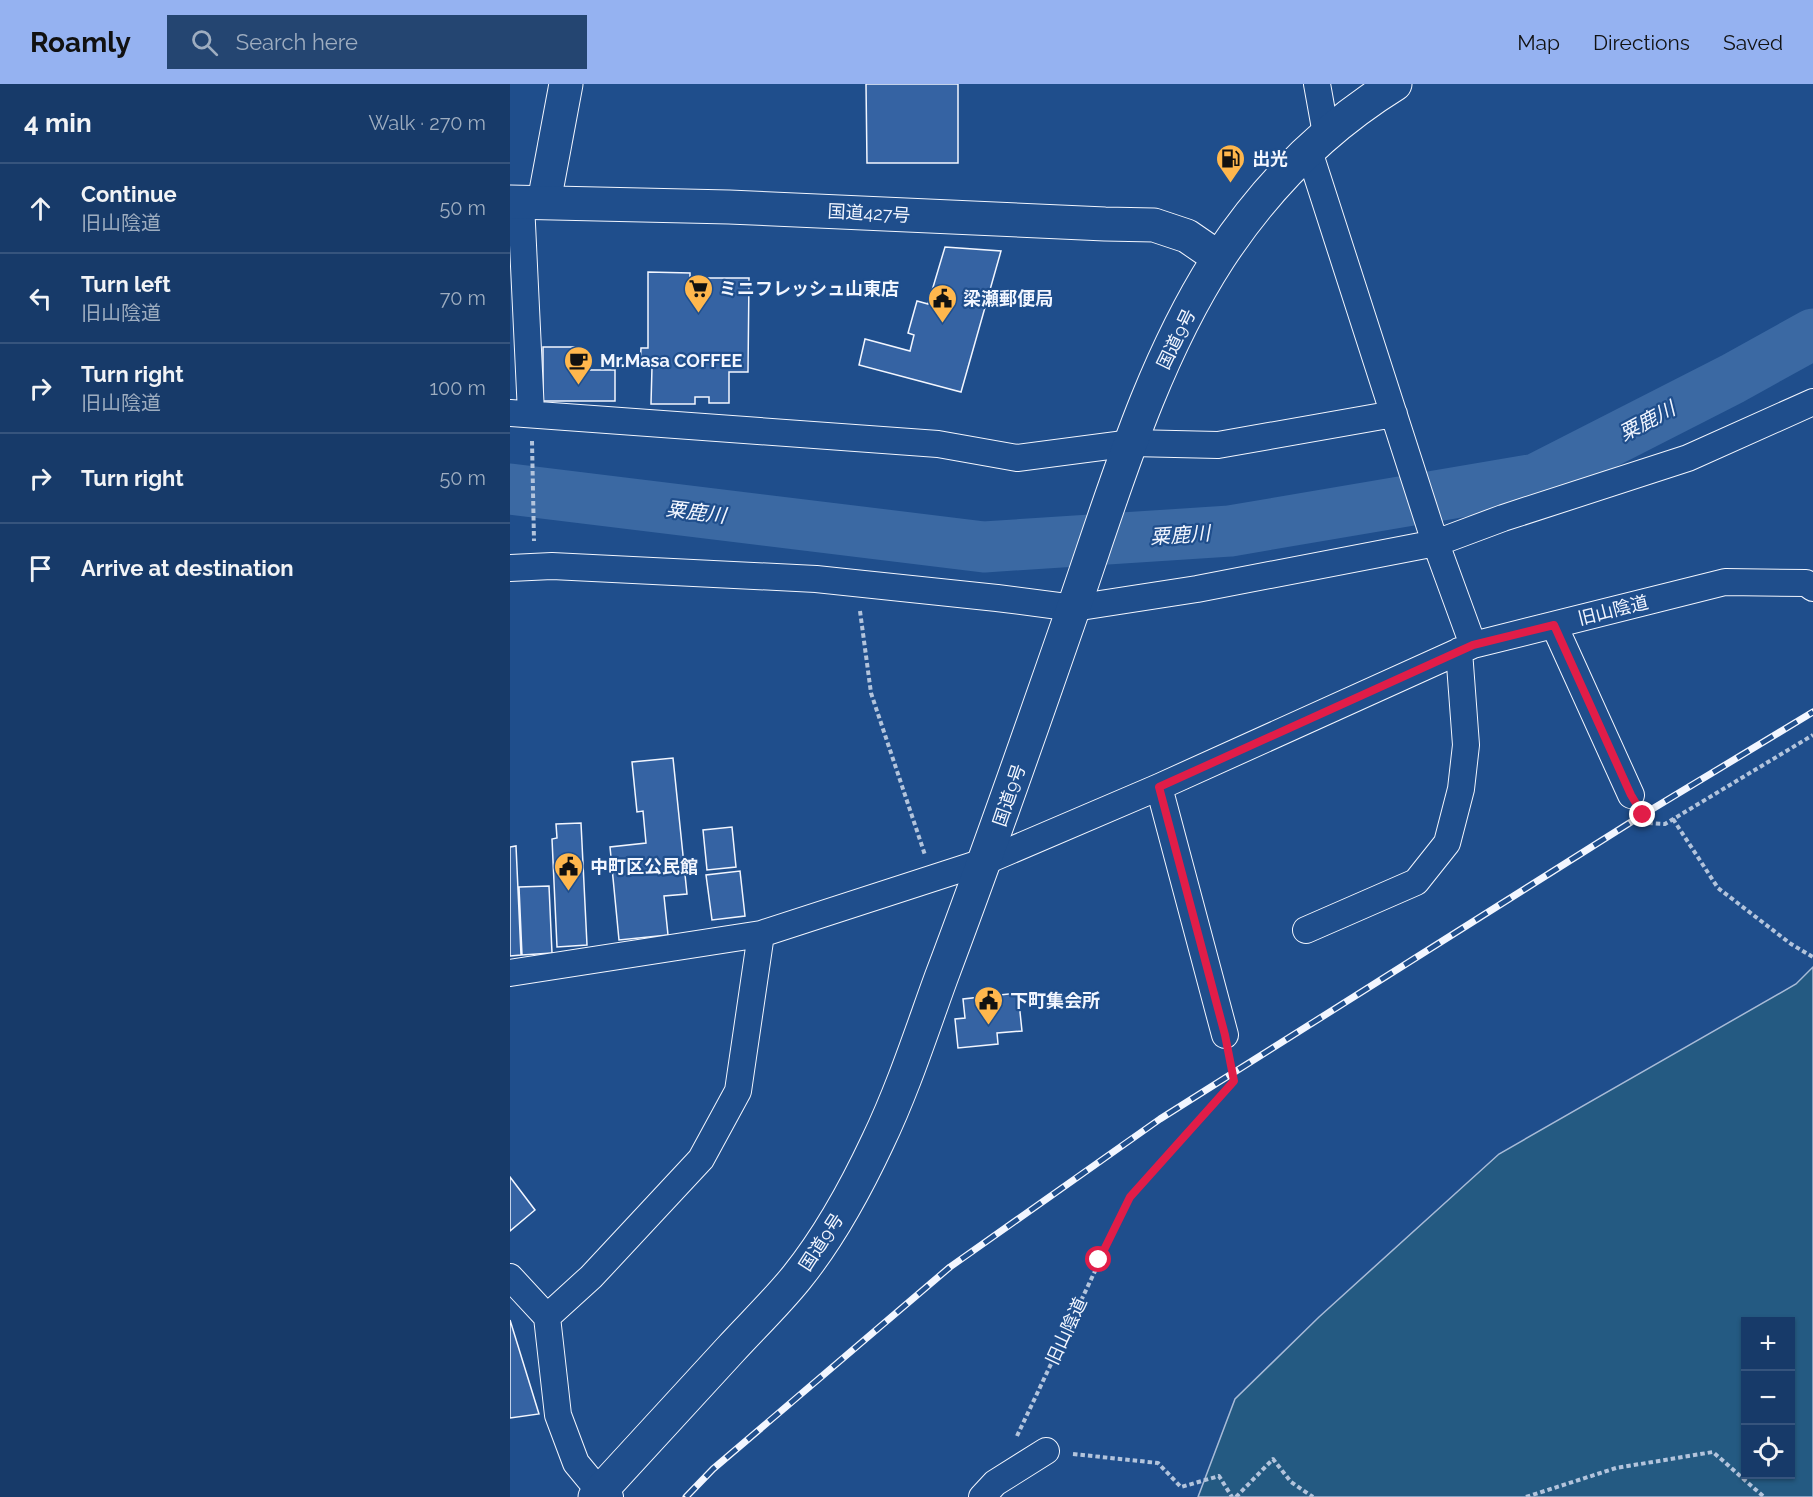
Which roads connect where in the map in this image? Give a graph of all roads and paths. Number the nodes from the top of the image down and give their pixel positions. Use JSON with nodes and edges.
{"nodes":[{"id":1,"x":566,"y":84,"type":"edge"},
{"id":2,"x":1317,"y":84,"type":"edge"},
{"id":3,"x":1395,"y":84,"type":"edge"},
{"id":4,"x":1317,"y":142,"type":"junction"},
{"id":5,"x":525,"y":202,"type":"edge"},
{"id":6,"x":1219,"y":258,"type":"junction"},
{"id":7,"x":1813,"y":402,"type":"edge"},
{"id":8,"x":1394,"y":414,"type":"junction"},
{"id":9,"x":524,"y":420,"type":"edge"},
{"id":10,"x":1129,"y":451,"type":"junction"},
{"id":11,"x":1434,"y":536,"type":"junction"},
{"id":12,"x":534,"y":547,"type":"dead end"},
{"id":13,"x":510,"y":568,"type":"edge"},
{"id":14,"x":857,"y":584,"type":"junction"},
{"id":15,"x":1813,"y":588,"type":"edge"},
{"id":16,"x":1077,"y":599,"type":"junction"},
{"id":17,"x":1554,"y":625,"type":"junction"},
{"id":18,"x":1466,"y":648,"type":"junction"},
{"id":19,"x":1813,"y":735,"type":"edge"},
{"id":20,"x":1159,"y":787,"type":"junction"},
{"id":21,"x":1631,"y":795,"type":"joint"},
{"id":22,"x":1673,"y":819,"type":"junction"},
{"id":23,"x":986,"y":861,"type":"junction"},
{"id":24,"x":933,"y":878,"type":"junction"},
{"id":25,"x":1306,"y":930,"type":"dead end"},
{"id":26,"x":761,"y":934,"type":"junction"},
{"id":27,"x":1813,"y":957,"type":"edge"},
{"id":28,"x":510,"y":973,"type":"edge"},
{"id":29,"x":1225,"y":1035,"type":"joint"},
{"id":30,"x":510,"y":1277,"type":"edge"},
{"id":31,"x":548,"y":1317,"type":"junction"},
{"id":32,"x":1015,"y":1440,"type":"dead end"},
{"id":33,"x":1046,"y":1451,"type":"joint"},
{"id":34,"x":989,"y":1490,"type":"edge"},
{"id":35,"x":602,"y":1495,"type":"edge"},
{"id":36,"x":1234,"y":1497,"type":"edge"},
{"id":37,"x":1313,"y":1497,"type":"edge"},
{"id":38,"x":1526,"y":1497,"type":"edge"},
{"id":39,"x":1764,"y":1497,"type":"edge"}],
"edges":[{"from":1,"to":5,"type":"main road"},
{"from":2,"to":4,"type":"street"},
{"from":3,"to":4,"type":"main road","name":"国道9号"},
{"from":4,"to":6,"type":"main road","name":"国道9号"},
{"from":4,"to":8,"type":"street"},
{"from":5,"to":6,"type":"main road","name":"国道427号"},
{"from":5,"to":9,"type":"street"},
{"from":6,"to":10,"type":"main road","name":"国道9号"},
{"from":7,"to":11,"type":"street"},
{"from":8,"to":10,"type":"street"},
{"from":8,"to":11,"type":"street"},
{"from":9,"to":10,"type":"street"},
{"from":9,"to":12,"type":"path"},
{"from":10,"to":16,"type":"main road","name":"国道9号"},
{"from":11,"to":16,"type":"street"},
{"from":11,"to":18,"type":"street"},
{"from":13,"to":14,"type":"street"},
{"from":14,"to":16,"type":"street"},
{"from":14,"to":24,"type":"path"},
{"from":15,"to":17,"type":"street","name":"旧山陰道"},
{"from":16,"to":23,"type":"main road","name":"国道9号"},
{"from":17,"to":18,"type":"street","name":"旧山陰道"},
{"from":17,"to":21,"type":"street"},
{"from":18,"to":20,"type":"street","name":"旧山陰道"},
{"from":18,"to":25,"type":"street"},
{"from":19,"to":22,"type":"path"},
{"from":20,"to":23,"type":"street","name":"旧山陰道"},
{"from":20,"to":29,"type":"street"},
{"from":21,"to":22,"type":"path"},
{"from":22,"to":27,"type":"path"},
{"from":23,"to":24,"type":"street","name":"旧山陰道"},
{"from":23,"to":35,"type":"main road","name":"国道9号"},
{"from":24,"to":26,"type":"street","name":"旧山陰道"},
{"from":26,"to":28,"type":"street","name":"旧山陰道"},
{"from":26,"to":31,"type":"street"},
{"from":29,"to":32,"type":"path","name":"旧山陰道"},
{"from":30,"to":31,"type":"street"},
{"from":31,"to":35,"type":"street"},
{"from":33,"to":34,"type":"street"},
{"from":33,"to":36,"type":"path"},
{"from":36,"to":37,"type":"path"},
{"from":38,"to":39,"type":"path"}]}
